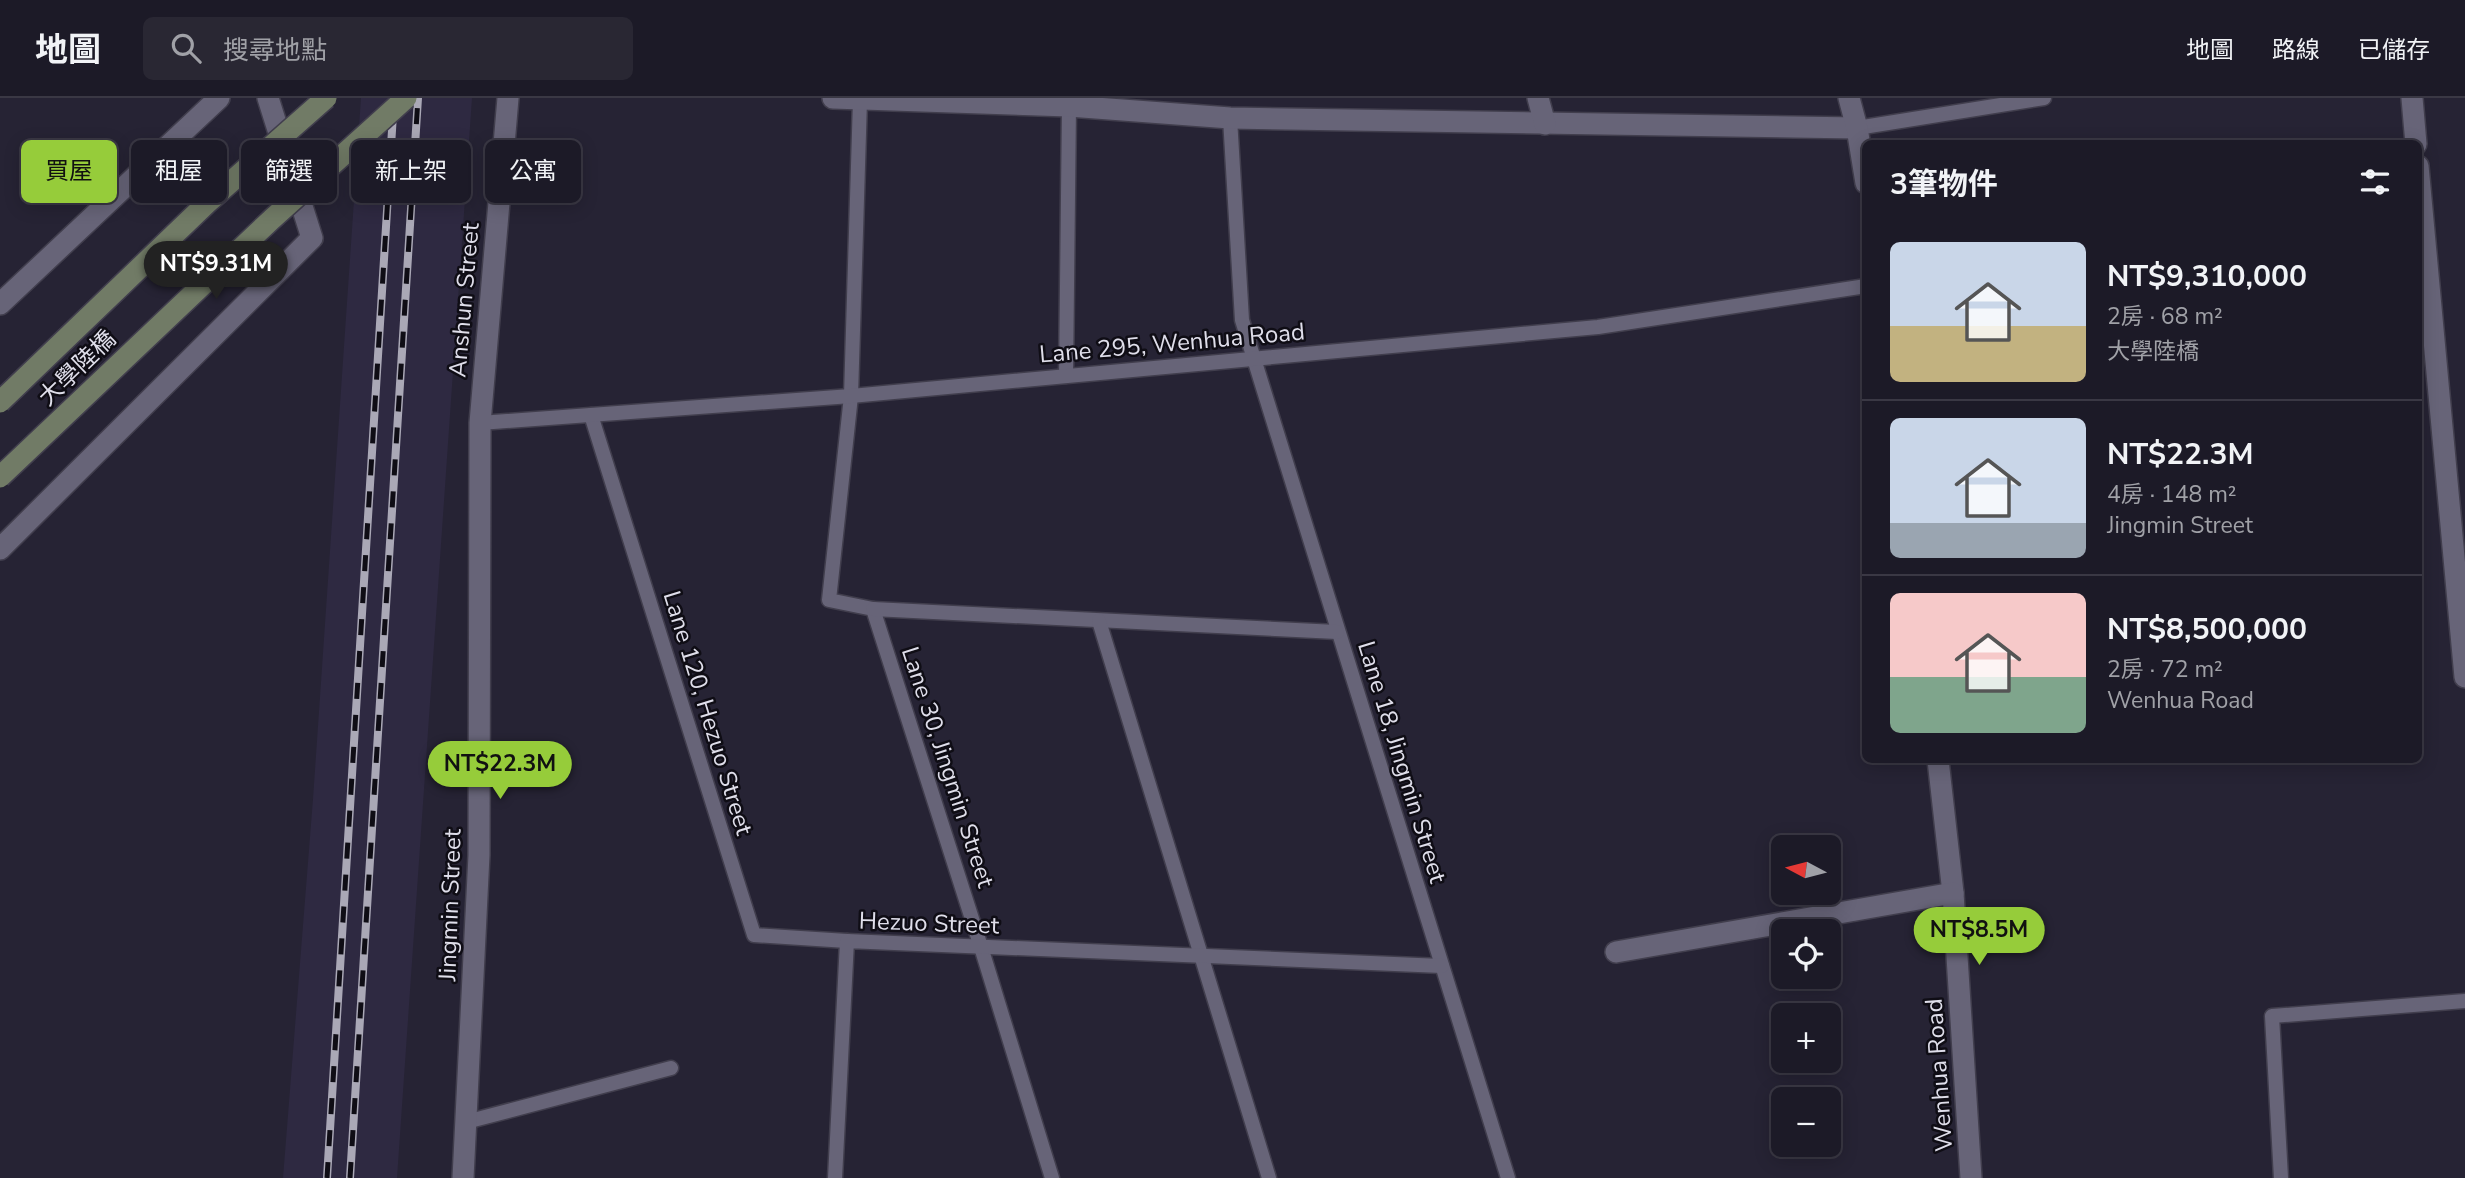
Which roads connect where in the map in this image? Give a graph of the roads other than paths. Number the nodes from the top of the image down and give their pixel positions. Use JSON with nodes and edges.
{"nodes":[{"id":1,"x":219,"y":98,"type":"edge"},
{"id":2,"x":268,"y":98,"type":"edge"},
{"id":3,"x":326,"y":98,"type":"edge"},
{"id":4,"x":406,"y":98,"type":"edge"},
{"id":5,"x":508,"y":98,"type":"edge"},
{"id":6,"x":833,"y":98,"type":"edge"},
{"id":7,"x":1538,"y":98,"type":"edge"},
{"id":8,"x":1849,"y":98,"type":"edge"},
{"id":9,"x":2044,"y":98,"type":"edge"},
{"id":10,"x":2412,"y":98,"type":"edge"},
{"id":11,"x":860,"y":100,"type":"edge"},
{"id":12,"x":1069,"y":106,"type":"junction"},
{"id":13,"x":1227,"y":108,"type":"edge"},
{"id":14,"x":1545,"y":124,"type":"junction"},
{"id":15,"x":1857,"y":128,"type":"junction"},
{"id":16,"x":2416,"y":140,"type":"edge"},
{"id":17,"x":1862,"y":159,"type":"edge"},
{"id":18,"x":2422,"y":209,"type":"edge"},
{"id":19,"x":1862,"y":287,"type":"edge"},
{"id":20,"x":0,"y":304,"type":"edge"},
{"id":21,"x":1255,"y":358,"type":"junction"},
{"id":22,"x":1066,"y":376,"type":"junction"},
{"id":23,"x":850,"y":396,"type":"junction"},
{"id":24,"x":0,"y":402,"type":"edge"},
{"id":25,"x":591,"y":415,"type":"junction"},
{"id":26,"x":480,"y":423,"type":"junction"},
{"id":27,"x":0,"y":477,"type":"edge"},
{"id":28,"x":0,"y":549,"type":"edge"},
{"id":29,"x":873,"y":609,"type":"junction"},
{"id":30,"x":1099,"y":621,"type":"junction"},
{"id":31,"x":1337,"y":632,"type":"junction"},
{"id":32,"x":2465,"y":677,"type":"edge"},
{"id":33,"x":1938,"y":763,"type":"edge"},
{"id":34,"x":1953,"y":893,"type":"junction"},
{"id":35,"x":847,"y":941,"type":"junction"},
{"id":36,"x":981,"y":947,"type":"junction"},
{"id":37,"x":1616,"y":952,"type":"dead end"},
{"id":38,"x":1202,"y":956,"type":"junction"},
{"id":39,"x":1442,"y":966,"type":"junction"},
{"id":40,"x":2465,"y":1001,"type":"edge"},
{"id":41,"x":671,"y":1068,"type":"dead end"},
{"id":42,"x":466,"y":1122,"type":"junction"},
{"id":43,"x":463,"y":1178,"type":"edge"},
{"id":44,"x":835,"y":1178,"type":"edge"},
{"id":45,"x":1052,"y":1178,"type":"edge"},
{"id":46,"x":1269,"y":1178,"type":"edge"},
{"id":47,"x":1508,"y":1178,"type":"edge"},
{"id":48,"x":1971,"y":1178,"type":"edge"},
{"id":49,"x":2281,"y":1178,"type":"edge"}],
"edges":[{"from":1,"to":20,"type":"street"},
{"from":2,"to":28,"type":"street"},
{"from":3,"to":24,"type":"street","name":"大學陸橋","bridge":true},
{"from":4,"to":27,"type":"street","name":"大學陸橋","bridge":true},
{"from":5,"to":26,"type":"street","name":"Anshun Street"},
{"from":6,"to":11,"type":"street"},
{"from":7,"to":14,"type":"street"},
{"from":8,"to":15,"type":"street"},
{"from":9,"to":15,"type":"lane"},
{"from":10,"to":16,"type":"street"},
{"from":11,"to":12,"type":"street"},
{"from":11,"to":23,"type":"lane"},
{"from":12,"to":13,"type":"street"},
{"from":12,"to":22,"type":"lane"},
{"from":13,"to":14,"type":"street"},
{"from":13,"to":21,"type":"lane","name":"Lane 18, Jingmin Street"},
{"from":14,"to":15,"type":"street"},
{"from":15,"to":17,"type":"street"},
{"from":18,"to":32,"type":"street"},
{"from":19,"to":21,"type":"lane","name":"Lane 295, Wenhua Road"},
{"from":21,"to":22,"type":"lane","name":"Lane 295, Wenhua Road"},
{"from":21,"to":31,"type":"lane","name":"Lane 18, Jingmin Street"},
{"from":22,"to":23,"type":"lane","name":"Lane 295, Wenhua Road"},
{"from":23,"to":25,"type":"lane","name":"Lane 295, Wenhua Road"},
{"from":23,"to":29,"type":"lane"},
{"from":25,"to":26,"type":"lane","name":"Lane 295, Wenhua Road"},
{"from":25,"to":35,"type":"lane","name":"Lane 120, Hezuo Street"},
{"from":26,"to":42,"type":"street","name":"Jingmin Street"},
{"from":29,"to":30,"type":"lane"},
{"from":29,"to":36,"type":"lane","name":"Lane 30, Jingmin Street"},
{"from":30,"to":31,"type":"lane"},
{"from":30,"to":38,"type":"lane"},
{"from":31,"to":39,"type":"lane","name":"Lane 18, Jingmin Street"},
{"from":33,"to":34,"type":"street","name":"Wenhua Road"},
{"from":34,"to":37,"type":"street"},
{"from":34,"to":48,"type":"street","name":"Wenhua Road"},
{"from":35,"to":36,"type":"lane","name":"Hezuo Street"},
{"from":35,"to":44,"type":"lane","name":"Hezuo Street"},
{"from":36,"to":38,"type":"lane","name":"Hezuo Street"},
{"from":36,"to":45,"type":"lane","name":"Lane 30, Jingmin Street"},
{"from":38,"to":39,"type":"lane","name":"Hezuo Street"},
{"from":38,"to":46,"type":"lane"},
{"from":39,"to":47,"type":"lane","name":"Lane 18, Jingmin Street"},
{"from":40,"to":49,"type":"lane"},
{"from":41,"to":42,"type":"lane"},
{"from":42,"to":43,"type":"street","name":"Jingmin Street"}]}
